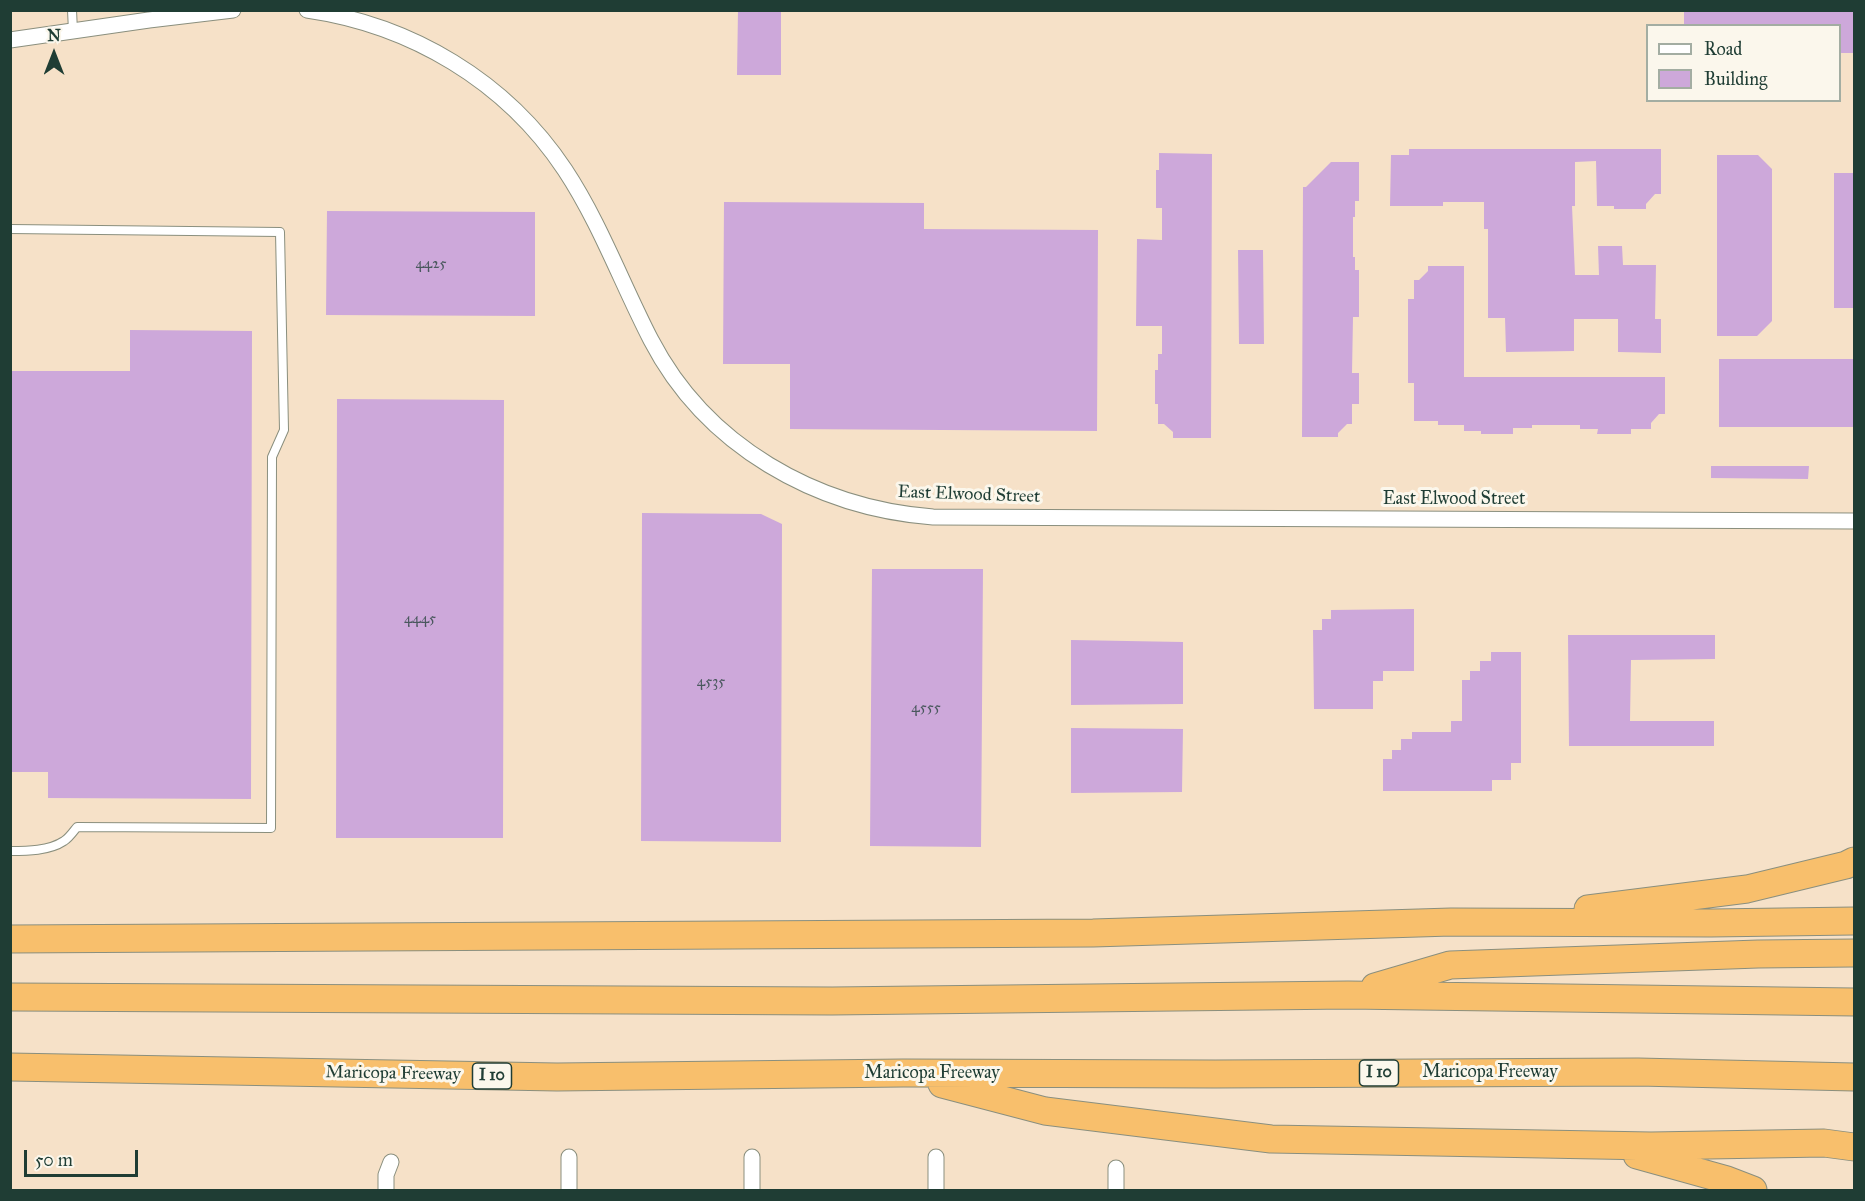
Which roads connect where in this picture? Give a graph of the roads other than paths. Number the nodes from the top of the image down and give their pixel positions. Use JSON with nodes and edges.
{"nodes":[{"id":1,"x":72,"y":10,"type":"edge"},
{"id":2,"x":232,"y":10,"type":"edge"},
{"id":3,"x":314,"y":11,"type":"edge"},
{"id":4,"x":73,"y":31,"type":"junction"},
{"id":5,"x":10,"y":40,"type":"edge"},
{"id":6,"x":10,"y":229,"type":"edge"},
{"id":7,"x":1854,"y":521,"type":"edge"},
{"id":8,"x":10,"y":851,"type":"edge"},
{"id":9,"x":1854,"y":861,"type":"edge"},
{"id":10,"x":1854,"y":921,"type":"edge"},
{"id":11,"x":1451,"y":922,"type":"junction"},
{"id":12,"x":10,"y":930,"type":"edge"},
{"id":13,"x":10,"y":939,"type":"edge"},
{"id":14,"x":87,"y":939,"type":"junction"},
{"id":15,"x":1854,"y":953,"type":"edge"},
{"id":16,"x":1348,"y":994,"type":"junction"},
{"id":17,"x":10,"y":997,"type":"edge"},
{"id":18,"x":1854,"y":1002,"type":"edge"},
{"id":19,"x":10,"y":1067,"type":"edge"},
{"id":20,"x":903,"y":1073,"type":"junction"},
{"id":21,"x":1854,"y":1077,"type":"edge"},
{"id":22,"x":1597,"y":1144,"type":"junction"},
{"id":23,"x":1854,"y":1147,"type":"edge"},
{"id":24,"x":568,"y":1157,"type":"dead end"},
{"id":25,"x":752,"y":1157,"type":"dead end"},
{"id":26,"x":936,"y":1157,"type":"dead end"},
{"id":27,"x":391,"y":1162,"type":"dead end"},
{"id":28,"x":1116,"y":1168,"type":"dead end"},
{"id":29,"x":386,"y":1191,"type":"edge"},
{"id":30,"x":569,"y":1191,"type":"edge"},
{"id":31,"x":752,"y":1191,"type":"edge"},
{"id":32,"x":936,"y":1191,"type":"edge"},
{"id":33,"x":1116,"y":1191,"type":"edge"},
{"id":34,"x":1753,"y":1191,"type":"edge"}],
"edges":[{"from":1,"to":4,"type":"lane"},
{"from":2,"to":4,"type":"street"},
{"from":3,"to":7,"type":"street","name":"East Elwood Street"},
{"from":4,"to":5,"type":"street"},
{"from":6,"to":8,"type":"lane"},
{"from":9,"to":11,"type":"highway"},
{"from":10,"to":11,"type":"highway"},
{"from":11,"to":14,"type":"highway"},
{"from":12,"to":14,"type":"highway"},
{"from":13,"to":14,"type":"highway"},
{"from":15,"to":16,"type":"highway"},
{"from":16,"to":17,"type":"highway"},
{"from":16,"to":18,"type":"highway"},
{"from":19,"to":20,"type":"highway","name":"Maricopa Freeway","number":"I 10"},
{"from":20,"to":21,"type":"highway","name":"Maricopa Freeway","number":"I 10"},
{"from":20,"to":22,"type":"highway"},
{"from":22,"to":23,"type":"highway"},
{"from":22,"to":34,"type":"highway"},
{"from":24,"to":30,"type":"street"},
{"from":25,"to":31,"type":"street"},
{"from":26,"to":32,"type":"street"},
{"from":27,"to":29,"type":"street"},
{"from":28,"to":33,"type":"street"}]}
